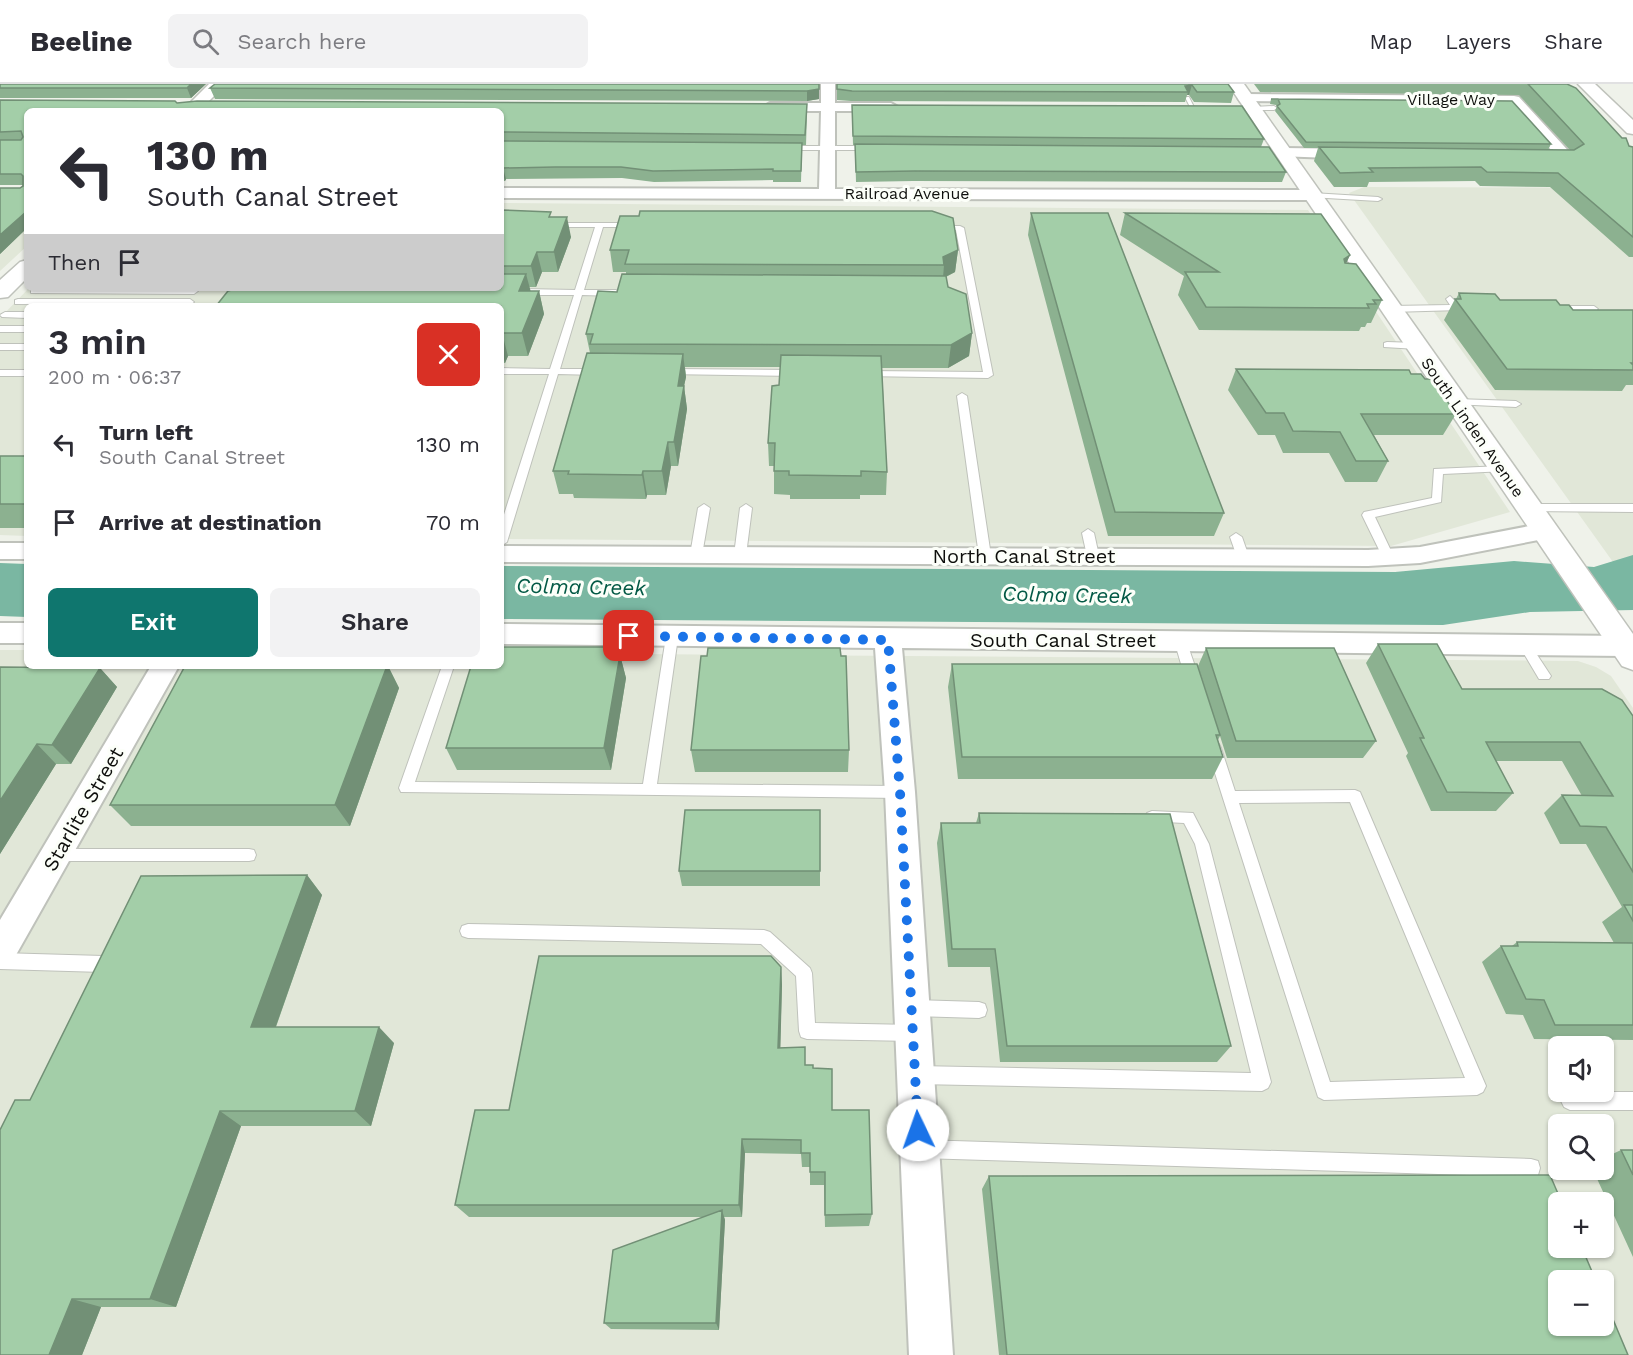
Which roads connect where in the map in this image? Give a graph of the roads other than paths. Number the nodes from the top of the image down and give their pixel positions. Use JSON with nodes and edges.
{"nodes":[{"id":1,"x":218,"y":84,"type":"edge"},
{"id":2,"x":828,"y":84,"type":"edge"},
{"id":3,"x":1586,"y":84,"type":"edge"},
{"id":4,"x":1242,"y":100,"type":"edge"},
{"id":5,"x":174,"y":104,"type":"edge"},
{"id":6,"x":221,"y":105,"type":"edge"},
{"id":7,"x":755,"y":106,"type":"edge"},
{"id":8,"x":827,"y":107,"type":"junction"},
{"id":9,"x":909,"y":107,"type":"edge"},
{"id":10,"x":193,"y":108,"type":"edge"},
{"id":11,"x":1274,"y":108,"type":"edge"},
{"id":12,"x":1633,"y":129,"type":"edge"},
{"id":13,"x":780,"y":148,"type":"edge"},
{"id":14,"x":826,"y":148,"type":"junction"},
{"id":15,"x":885,"y":148,"type":"edge"},
{"id":16,"x":1278,"y":153,"type":"junction"},
{"id":17,"x":1366,"y":154,"type":"edge"},
{"id":18,"x":1519,"y":157,"type":"edge"},
{"id":19,"x":504,"y":193,"type":"edge"},
{"id":20,"x":827,"y":193,"type":"junction"},
{"id":21,"x":1312,"y":195,"type":"junction"},
{"id":22,"x":1378,"y":199,"type":"dead end"},
{"id":23,"x":545,"y":225,"type":"edge"},
{"id":24,"x":600,"y":225,"type":"junction"},
{"id":25,"x":646,"y":225,"type":"edge"},
{"id":26,"x":925,"y":228,"type":"edge"},
{"id":27,"x":24,"y":271,"type":"edge"},
{"id":28,"x":106,"y":291,"type":"edge"},
{"id":29,"x":508,"y":292,"type":"edge"},
{"id":30,"x":579,"y":293,"type":"junction"},
{"id":31,"x":627,"y":293,"type":"edge"},
{"id":32,"x":961,"y":293,"type":"edge"},
{"id":33,"x":973,"y":293,"type":"junction"},
{"id":34,"x":9,"y":297,"type":"edge"},
{"id":35,"x":1450,"y":298,"type":"dead end"},
{"id":36,"x":190,"y":302,"type":"dead end"},
{"id":37,"x":82,"y":303,"type":"edge"},
{"id":38,"x":95,"y":303,"type":"edge"},
{"id":39,"x":142,"y":303,"type":"edge"},
{"id":40,"x":1457,"y":308,"type":"junction"},
{"id":41,"x":1468,"y":308,"type":"edge"},
{"id":42,"x":1391,"y":309,"type":"junction"},
{"id":43,"x":1548,"y":309,"type":"edge"},
{"id":44,"x":1594,"y":309,"type":"edge"},
{"id":45,"x":5,"y":315,"type":"dead end"},
{"id":46,"x":24,"y":315,"type":"edge"},
{"id":47,"x":0,"y":329,"type":"edge"},
{"id":48,"x":24,"y":329,"type":"edge"},
{"id":49,"x":1387,"y":345,"type":"dead end"},
{"id":50,"x":1417,"y":346,"type":"junction"},
{"id":51,"x":0,"y":347,"type":"edge"},
{"id":52,"x":24,"y":347,"type":"edge"},
{"id":53,"x":504,"y":371,"type":"edge"},
{"id":54,"x":554,"y":372,"type":"junction"},
{"id":55,"x":613,"y":372,"type":"edge"},
{"id":56,"x":660,"y":372,"type":"edge"},
{"id":57,"x":0,"y":373,"type":"edge"},
{"id":58,"x":24,"y":373,"type":"edge"},
{"id":59,"x":812,"y":373,"type":"edge"},
{"id":60,"x":859,"y":374,"type":"edge"},
{"id":61,"x":962,"y":396,"type":"dead end"},
{"id":62,"x":1456,"y":402,"type":"junction"},
{"id":63,"x":1516,"y":404,"type":"dead end"},
{"id":64,"x":1502,"y":469,"type":"junction"},
{"id":65,"x":704,"y":508,"type":"dead end"},
{"id":66,"x":746,"y":508,"type":"dead end"},
{"id":67,"x":1529,"y":508,"type":"junction"},
{"id":68,"x":1633,"y":508,"type":"edge"},
{"id":69,"x":504,"y":532,"type":"edge"},
{"id":70,"x":1554,"y":542,"type":"junction"},
{"id":71,"x":0,"y":551,"type":"edge"},
{"id":72,"x":24,"y":551,"type":"edge"},
{"id":73,"x":504,"y":554,"type":"edge"},
{"id":74,"x":696,"y":555,"type":"junction"},
{"id":75,"x":741,"y":555,"type":"junction"},
{"id":76,"x":985,"y":556,"type":"junction"},
{"id":77,"x":1388,"y":557,"type":"junction"},
{"id":78,"x":0,"y":633,"type":"edge"},
{"id":79,"x":24,"y":633,"type":"edge"},
{"id":80,"x":504,"y":634,"type":"edge"},
{"id":81,"x":672,"y":637,"type":"junction"},
{"id":82,"x":888,"y":640,"type":"junction"},
{"id":83,"x":1179,"y":640,"type":"junction"},
{"id":84,"x":1623,"y":643,"type":"edge"},
{"id":85,"x":1524,"y":644,"type":"junction"},
{"id":86,"x":163,"y":669,"type":"edge"},
{"id":87,"x":447,"y":669,"type":"edge"},
{"id":88,"x":1544,"y":676,"type":"dead end"},
{"id":89,"x":1197,"y":696,"type":"edge"},
{"id":90,"x":1208,"y":730,"type":"edge"},
{"id":91,"x":649,"y":790,"type":"junction"},
{"id":92,"x":900,"y":792,"type":"junction"},
{"id":93,"x":1230,"y":798,"type":"junction"},
{"id":94,"x":1141,"y":817,"type":"edge"},
{"id":95,"x":56,"y":855,"type":"junction"},
{"id":96,"x":249,"y":855,"type":"dead end"},
{"id":97,"x":468,"y":931,"type":"dead end"},
{"id":98,"x":5,"y":935,"type":"edge"},
{"id":99,"x":0,"y":962,"type":"edge"},
{"id":100,"x":103,"y":964,"type":"edge"},
{"id":101,"x":979,"y":1010,"type":"dead end"},
{"id":102,"x":912,"y":1020,"type":"junction"},
{"id":103,"x":915,"y":1075,"type":"junction"},
{"id":104,"x":1614,"y":1101,"type":"edge"},
{"id":105,"x":1633,"y":1101,"type":"edge"},
{"id":106,"x":919,"y":1149,"type":"junction"},
{"id":107,"x":1531,"y":1167,"type":"dead end"},
{"id":108,"x":931,"y":1355,"type":"edge"}],
"edges":[{"from":1,"to":10,"type":"street"},
{"from":2,"to":8,"type":"street"},
{"from":3,"to":12,"type":"street"},
{"from":4,"to":11,"type":"lane"},
{"from":4,"to":16,"type":"street","name":"South Linden Avenue"},
{"from":4,"to":18,"type":"street","name":"Village Way"},
{"from":5,"to":10,"type":"street"},
{"from":6,"to":10,"type":"street"},
{"from":7,"to":8,"type":"street"},
{"from":8,"to":9,"type":"street"},
{"from":8,"to":14,"type":"street"},
{"from":13,"to":14,"type":"lane"},
{"from":14,"to":15,"type":"lane"},
{"from":14,"to":20,"type":"street"},
{"from":16,"to":17,"type":"street"},
{"from":16,"to":21,"type":"street","name":"South Linden Avenue"},
{"from":19,"to":20,"type":"street","name":"Railroad Avenue"},
{"from":20,"to":21,"type":"street","name":"Railroad Avenue"},
{"from":21,"to":22,"type":"lane"},
{"from":21,"to":42,"type":"street","name":"South Linden Avenue"},
{"from":23,"to":24,"type":"lane"},
{"from":24,"to":25,"type":"lane"},
{"from":24,"to":30,"type":"lane"},
{"from":26,"to":33,"type":"lane"},
{"from":27,"to":34,"type":"street"},
{"from":28,"to":38,"type":"lane"},
{"from":29,"to":30,"type":"lane"},
{"from":30,"to":31,"type":"lane"},
{"from":30,"to":54,"type":"lane"},
{"from":32,"to":33,"type":"lane"},
{"from":33,"to":60,"type":"lane"},
{"from":34,"to":37,"type":"lane"},
{"from":35,"to":40,"type":"lane"},
{"from":36,"to":39,"type":"lane"},
{"from":40,"to":41,"type":"lane"},
{"from":40,"to":42,"type":"lane"},
{"from":42,"to":50,"type":"street","name":"South Linden Avenue"},
{"from":43,"to":44,"type":"lane"},
{"from":45,"to":46,"type":"lane"},
{"from":47,"to":48,"type":"lane"},
{"from":49,"to":50,"type":"lane"},
{"from":50,"to":62,"type":"street","name":"South Linden Avenue"},
{"from":51,"to":52,"type":"lane"},
{"from":53,"to":54,"type":"lane"},
{"from":54,"to":55,"type":"lane"},
{"from":54,"to":69,"type":"lane"},
{"from":56,"to":59,"type":"lane"},
{"from":57,"to":58,"type":"lane"},
{"from":61,"to":76,"type":"lane"},
{"from":62,"to":63,"type":"lane"},
{"from":62,"to":64,"type":"street","name":"South Linden Avenue"},
{"from":64,"to":67,"type":"street","name":"South Linden Avenue"},
{"from":64,"to":77,"type":"lane"},
{"from":65,"to":74,"type":"lane"},
{"from":66,"to":75,"type":"lane"},
{"from":67,"to":68,"type":"lane"},
{"from":67,"to":70,"type":"street","name":"South Linden Avenue"},
{"from":70,"to":77,"type":"street","name":"North Canal Street"},
{"from":70,"to":84,"type":"street","name":"South Linden Avenue"},
{"from":71,"to":72,"type":"street"},
{"from":73,"to":74,"type":"street","name":"North Canal Street"},
{"from":74,"to":75,"type":"street","name":"North Canal Street"},
{"from":75,"to":76,"type":"street","name":"North Canal Street"},
{"from":76,"to":77,"type":"street","name":"North Canal Street"},
{"from":78,"to":79,"type":"street"},
{"from":80,"to":81,"type":"street","name":"South Canal Street"},
{"from":81,"to":82,"type":"street","name":"South Canal Street"},
{"from":81,"to":91,"type":"lane"},
{"from":82,"to":83,"type":"street","name":"South Canal Street"},
{"from":82,"to":92,"type":"street"},
{"from":83,"to":85,"type":"street","name":"South Canal Street"},
{"from":83,"to":89,"type":"lane"},
{"from":84,"to":85,"type":"street","name":"South Canal Street"},
{"from":85,"to":88,"type":"lane"},
{"from":86,"to":95,"type":"street","name":"Starlite Street"},
{"from":87,"to":91,"type":"lane"},
{"from":90,"to":93,"type":"lane"},
{"from":91,"to":92,"type":"lane"},
{"from":92,"to":102,"type":"street"},
{"from":93,"to":93,"type":"lane"},
{"from":94,"to":103,"type":"lane"},
{"from":95,"to":96,"type":"lane"},
{"from":95,"to":98,"type":"street","name":"Starlite Street"},
{"from":97,"to":102,"type":"lane"},
{"from":99,"to":100,"type":"lane"},
{"from":101,"to":102,"type":"lane"},
{"from":102,"to":103,"type":"street"},
{"from":103,"to":106,"type":"street"},
{"from":104,"to":105,"type":"lane"},
{"from":106,"to":107,"type":"lane"},
{"from":106,"to":108,"type":"street"}]}
